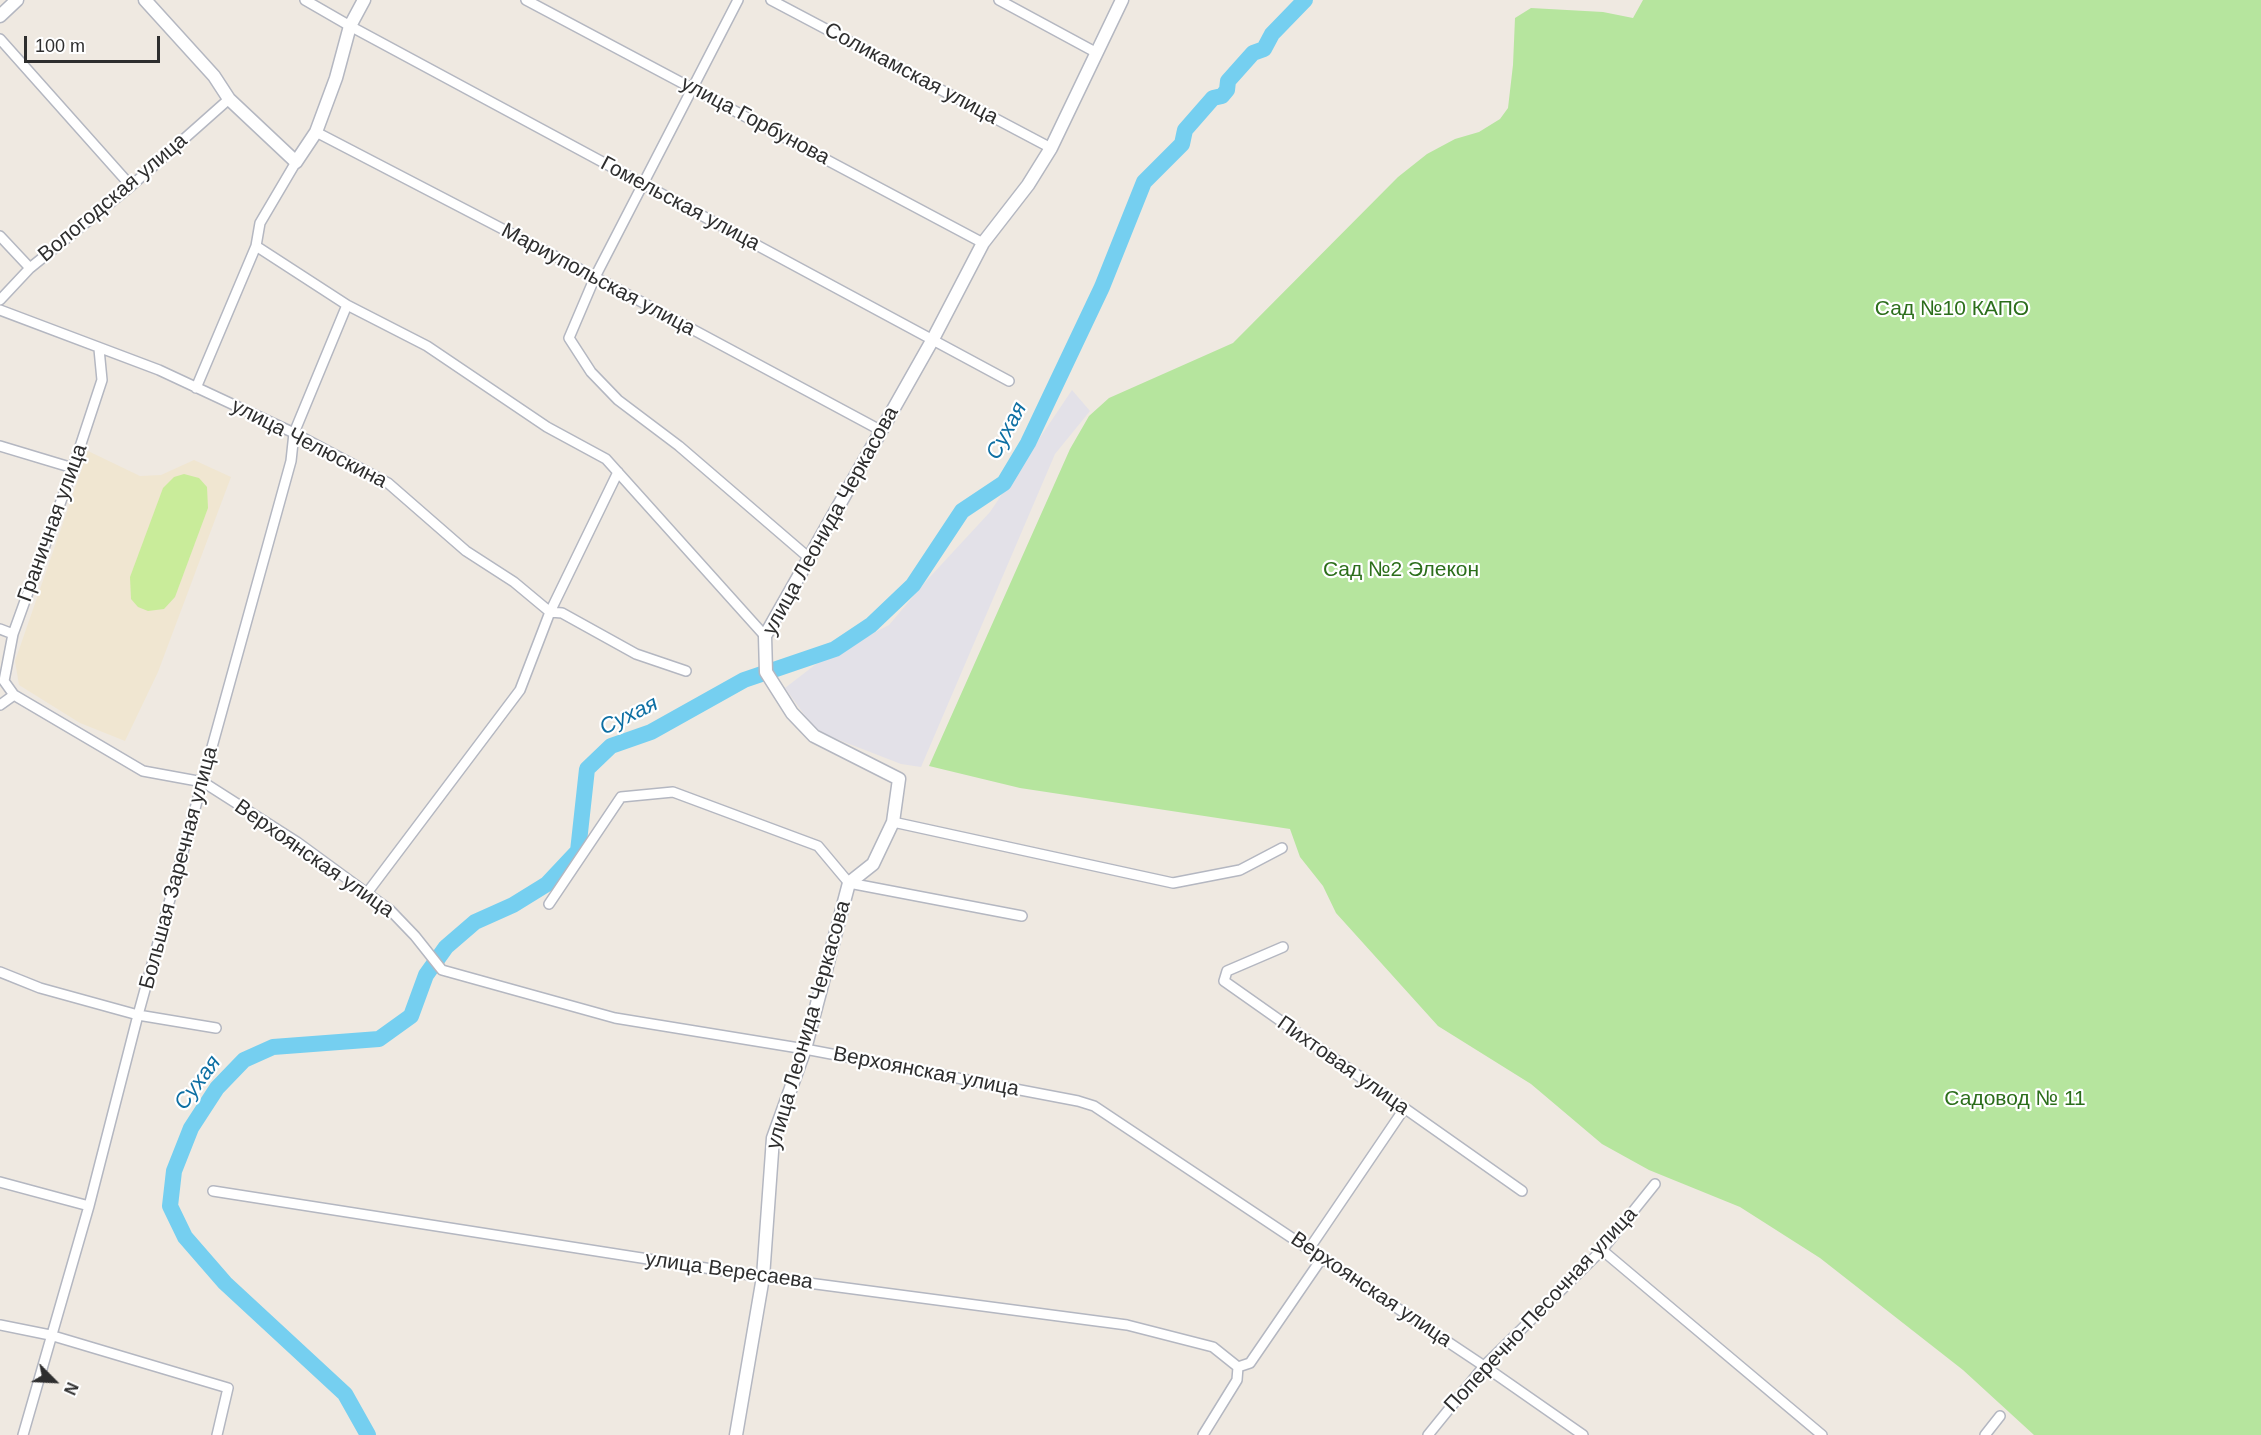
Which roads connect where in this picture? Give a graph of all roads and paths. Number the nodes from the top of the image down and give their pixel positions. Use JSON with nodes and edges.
{"nodes":[{"id":1,"x":17,"y":0,"type":"edge"},
{"id":2,"x":145,"y":0,"type":"edge"},
{"id":3,"x":305,"y":0,"type":"edge"},
{"id":4,"x":364,"y":0,"type":"edge"},
{"id":5,"x":526,"y":0,"type":"edge"},
{"id":6,"x":738,"y":0,"type":"edge"},
{"id":7,"x":771,"y":0,"type":"edge"},
{"id":8,"x":999,"y":0,"type":"edge"},
{"id":9,"x":1122,"y":0,"type":"edge"},
{"id":10,"x":0,"y":16,"type":"edge"},
{"id":11,"x":350,"y":26,"type":"junction"},
{"id":12,"x":0,"y":39,"type":"edge"},
{"id":13,"x":1097,"y":53,"type":"junction"},
{"id":14,"x":692,"y":88,"type":"junction"},
{"id":15,"x":229,"y":99,"type":"junction"},
{"id":16,"x":316,"y":132,"type":"junction"},
{"id":17,"x":1050,"y":148,"type":"junction"},
{"id":18,"x":296,"y":162,"type":"junction"},
{"id":19,"x":643,"y":184,"type":"junction"},
{"id":20,"x":131,"y":186,"type":"junction"},
{"id":21,"x":0,"y":236,"type":"edge"},
{"id":22,"x":983,"y":243,"type":"junction"},
{"id":23,"x":256,"y":246,"type":"junction"},
{"id":24,"x":30,"y":268,"type":"junction"},
{"id":25,"x":595,"y":277,"type":"junction"},
{"id":26,"x":0,"y":300,"type":"edge"},
{"id":27,"x":347,"y":305,"type":"junction"},
{"id":28,"x":0,"y":310,"type":"edge"},
{"id":29,"x":933,"y":339,"type":"junction"},
{"id":30,"x":99,"y":349,"type":"junction"},
{"id":31,"x":1009,"y":381,"type":"dead end"},
{"id":32,"x":196,"y":388,"type":"junction"},
{"id":33,"x":880,"y":430,"type":"junction"},
{"id":34,"x":294,"y":433,"type":"junction"},
{"id":35,"x":0,"y":446,"type":"edge"},
{"id":36,"x":73,"y":468,"type":"junction"},
{"id":37,"x":618,"y":472,"type":"junction"},
{"id":38,"x":808,"y":557,"type":"junction"},
{"id":39,"x":550,"y":612,"type":"junction"},
{"id":40,"x":0,"y":629,"type":"edge"},
{"id":41,"x":13,"y":634,"type":"junction"},
{"id":42,"x":765,"y":636,"type":"junction"},
{"id":43,"x":686,"y":671,"type":"dead end"},
{"id":44,"x":14,"y":695,"type":"junction"},
{"id":45,"x":0,"y":705,"type":"edge"},
{"id":46,"x":203,"y":782,"type":"junction"},
{"id":47,"x":893,"y":822,"type":"junction"},
{"id":48,"x":1282,"y":848,"type":"dead end"},
{"id":49,"x":849,"y":883,"type":"junction"},
{"id":50,"x":367,"y":893,"type":"junction"},
{"id":51,"x":549,"y":904,"type":"dead end"},
{"id":52,"x":1022,"y":916,"type":"dead end"},
{"id":53,"x":1283,"y":947,"type":"dead end"},
{"id":54,"x":0,"y":972,"type":"edge"},
{"id":55,"x":138,"y":1015,"type":"junction"},
{"id":56,"x":216,"y":1028,"type":"dead end"},
{"id":57,"x":805,"y":1049,"type":"junction"},
{"id":58,"x":1404,"y":1109,"type":"junction"},
{"id":59,"x":0,"y":1182,"type":"edge"},
{"id":60,"x":1655,"y":1184,"type":"dead end"},
{"id":61,"x":213,"y":1191,"type":"dead end"},
{"id":62,"x":1522,"y":1191,"type":"dead end"},
{"id":63,"x":88,"y":1206,"type":"junction"},
{"id":64,"x":1309,"y":1249,"type":"junction"},
{"id":65,"x":1602,"y":1250,"type":"junction"},
{"id":66,"x":1322,"y":1258,"type":"junction"},
{"id":67,"x":763,"y":1277,"type":"junction"},
{"id":68,"x":0,"y":1325,"type":"edge"},
{"id":69,"x":50,"y":1335,"type":"junction"},
{"id":70,"x":1484,"y":1366,"type":"junction"},
{"id":71,"x":1238,"y":1367,"type":"junction"},
{"id":72,"x":2000,"y":1416,"type":"dead end"},
{"id":73,"x":23,"y":1435,"type":"edge"},
{"id":74,"x":217,"y":1435,"type":"edge"},
{"id":75,"x":736,"y":1435,"type":"edge"},
{"id":76,"x":1203,"y":1435,"type":"edge"},
{"id":77,"x":1428,"y":1435,"type":"edge"},
{"id":78,"x":1583,"y":1435,"type":"edge"},
{"id":79,"x":1822,"y":1435,"type":"edge"},
{"id":80,"x":1985,"y":1435,"type":"edge"}],
"edges":[{"from":1,"to":10,"type":"street"},
{"from":2,"to":15,"type":"street"},
{"from":3,"to":11,"type":"street","name":"Гомельская улица"},
{"from":4,"to":11,"type":"street"},
{"from":5,"to":14,"type":"street","name":"улица Горбунова"},
{"from":6,"to":14,"type":"street"},
{"from":7,"to":17,"type":"street","name":"Соликамская улица"},
{"from":8,"to":13,"type":"street"},
{"from":9,"to":13,"type":"street","name":"улица Леонида Черкасова"},
{"from":11,"to":16,"type":"street"},
{"from":11,"to":19,"type":"street","name":"Гомельская улица"},
{"from":12,"to":20,"type":"street"},
{"from":13,"to":17,"type":"street","name":"улица Леонида Черкасова"},
{"from":14,"to":19,"type":"street"},
{"from":14,"to":22,"type":"street","name":"улица Горбунова"},
{"from":15,"to":18,"type":"street"},
{"from":15,"to":20,"type":"street","name":"Вологодская улица"},
{"from":16,"to":18,"type":"street"},
{"from":16,"to":25,"type":"street","name":"Мариупольская улица"},
{"from":17,"to":22,"type":"street","name":"улица Леонида Черкасова"},
{"from":18,"to":23,"type":"street"},
{"from":19,"to":25,"type":"street"},
{"from":19,"to":29,"type":"street","name":"Гомельская улица"},
{"from":20,"to":24,"type":"street","name":"Вологодская улица"},
{"from":21,"to":24,"type":"street"},
{"from":22,"to":29,"type":"street","name":"улица Леонида Черкасова"},
{"from":23,"to":27,"type":"street"},
{"from":23,"to":32,"type":"street"},
{"from":24,"to":26,"type":"street","name":"Вологодская улица"},
{"from":25,"to":33,"type":"street","name":"Мариупольская улица"},
{"from":25,"to":38,"type":"street"},
{"from":27,"to":34,"type":"street","name":"Большая Заречная улица"},
{"from":27,"to":37,"type":"street"},
{"from":28,"to":30,"type":"street","name":"улица Челюскина"},
{"from":29,"to":31,"type":"street","name":"Гомельская улица"},
{"from":29,"to":33,"type":"street","name":"улица Леонида Черкасова"},
{"from":30,"to":32,"type":"street","name":"улица Челюскина"},
{"from":30,"to":36,"type":"street","name":"Граничная улица"},
{"from":32,"to":34,"type":"street","name":"улица Челюскина"},
{"from":33,"to":38,"type":"street","name":"улица Леонида Черкасова"},
{"from":34,"to":39,"type":"street","name":"улица Челюскина"},
{"from":34,"to":46,"type":"street","name":"Большая Заречная улица"},
{"from":35,"to":36,"type":"street"},
{"from":36,"to":41,"type":"street","name":"Граничная улица"},
{"from":37,"to":39,"type":"street"},
{"from":37,"to":42,"type":"street"},
{"from":38,"to":42,"type":"street","name":"улица Леонида Черкасова"},
{"from":39,"to":43,"type":"street","name":"улица Челюскина"},
{"from":39,"to":50,"type":"street"},
{"from":40,"to":41,"type":"street"},
{"from":41,"to":44,"type":"street","name":"Граничная улица"},
{"from":42,"to":47,"type":"street","name":"улица Леонида Черкасова"},
{"from":44,"to":45,"type":"street"},
{"from":44,"to":46,"type":"street","name":"Верхоянская улица"},
{"from":46,"to":50,"type":"street","name":"Верхоянская улица"},
{"from":46,"to":55,"type":"street","name":"Большая Заречная улица"},
{"from":47,"to":48,"type":"street"},
{"from":47,"to":49,"type":"street","name":"улица Леонида Черкасова"},
{"from":49,"to":51,"type":"street"},
{"from":49,"to":52,"type":"street"},
{"from":49,"to":57,"type":"street","name":"улица Леонида Черкасова"},
{"from":50,"to":57,"type":"street","name":"Верхоянская улица"},
{"from":53,"to":58,"type":"street","name":"Пихтовая улица"},
{"from":54,"to":55,"type":"street"},
{"from":55,"to":56,"type":"street"},
{"from":55,"to":63,"type":"street","name":"Большая Заречная улица"},
{"from":57,"to":64,"type":"street","name":"Верхоянская улица"},
{"from":57,"to":67,"type":"street","name":"улица Леонида Черкасова"},
{"from":58,"to":62,"type":"street","name":"Пихтовая улица"},
{"from":58,"to":64,"type":"street"},
{"from":59,"to":63,"type":"street"},
{"from":60,"to":65,"type":"street","name":"Поперечно-Песочная улица"},
{"from":61,"to":67,"type":"street","name":"улица Вересаева"},
{"from":63,"to":69,"type":"street","name":"Большая Заречная улица"},
{"from":64,"to":66,"type":"street","name":"Верхоянская улица"},
{"from":65,"to":70,"type":"street","name":"Поперечно-Песочная улица"},
{"from":65,"to":79,"type":"street"},
{"from":66,"to":70,"type":"street","name":"Верхоянская улица"},
{"from":66,"to":71,"type":"street"},
{"from":67,"to":71,"type":"street","name":"улица Вересаева"},
{"from":67,"to":75,"type":"street","name":"улица Леонида Черкасова"},
{"from":68,"to":69,"type":"street"},
{"from":69,"to":73,"type":"street","name":"Большая Заречная улица"},
{"from":69,"to":74,"type":"street"},
{"from":70,"to":77,"type":"street","name":"Поперечно-Песочная улица"},
{"from":70,"to":78,"type":"street","name":"Верхоянская улица"},
{"from":71,"to":76,"type":"street"},
{"from":72,"to":80,"type":"street"}]}
